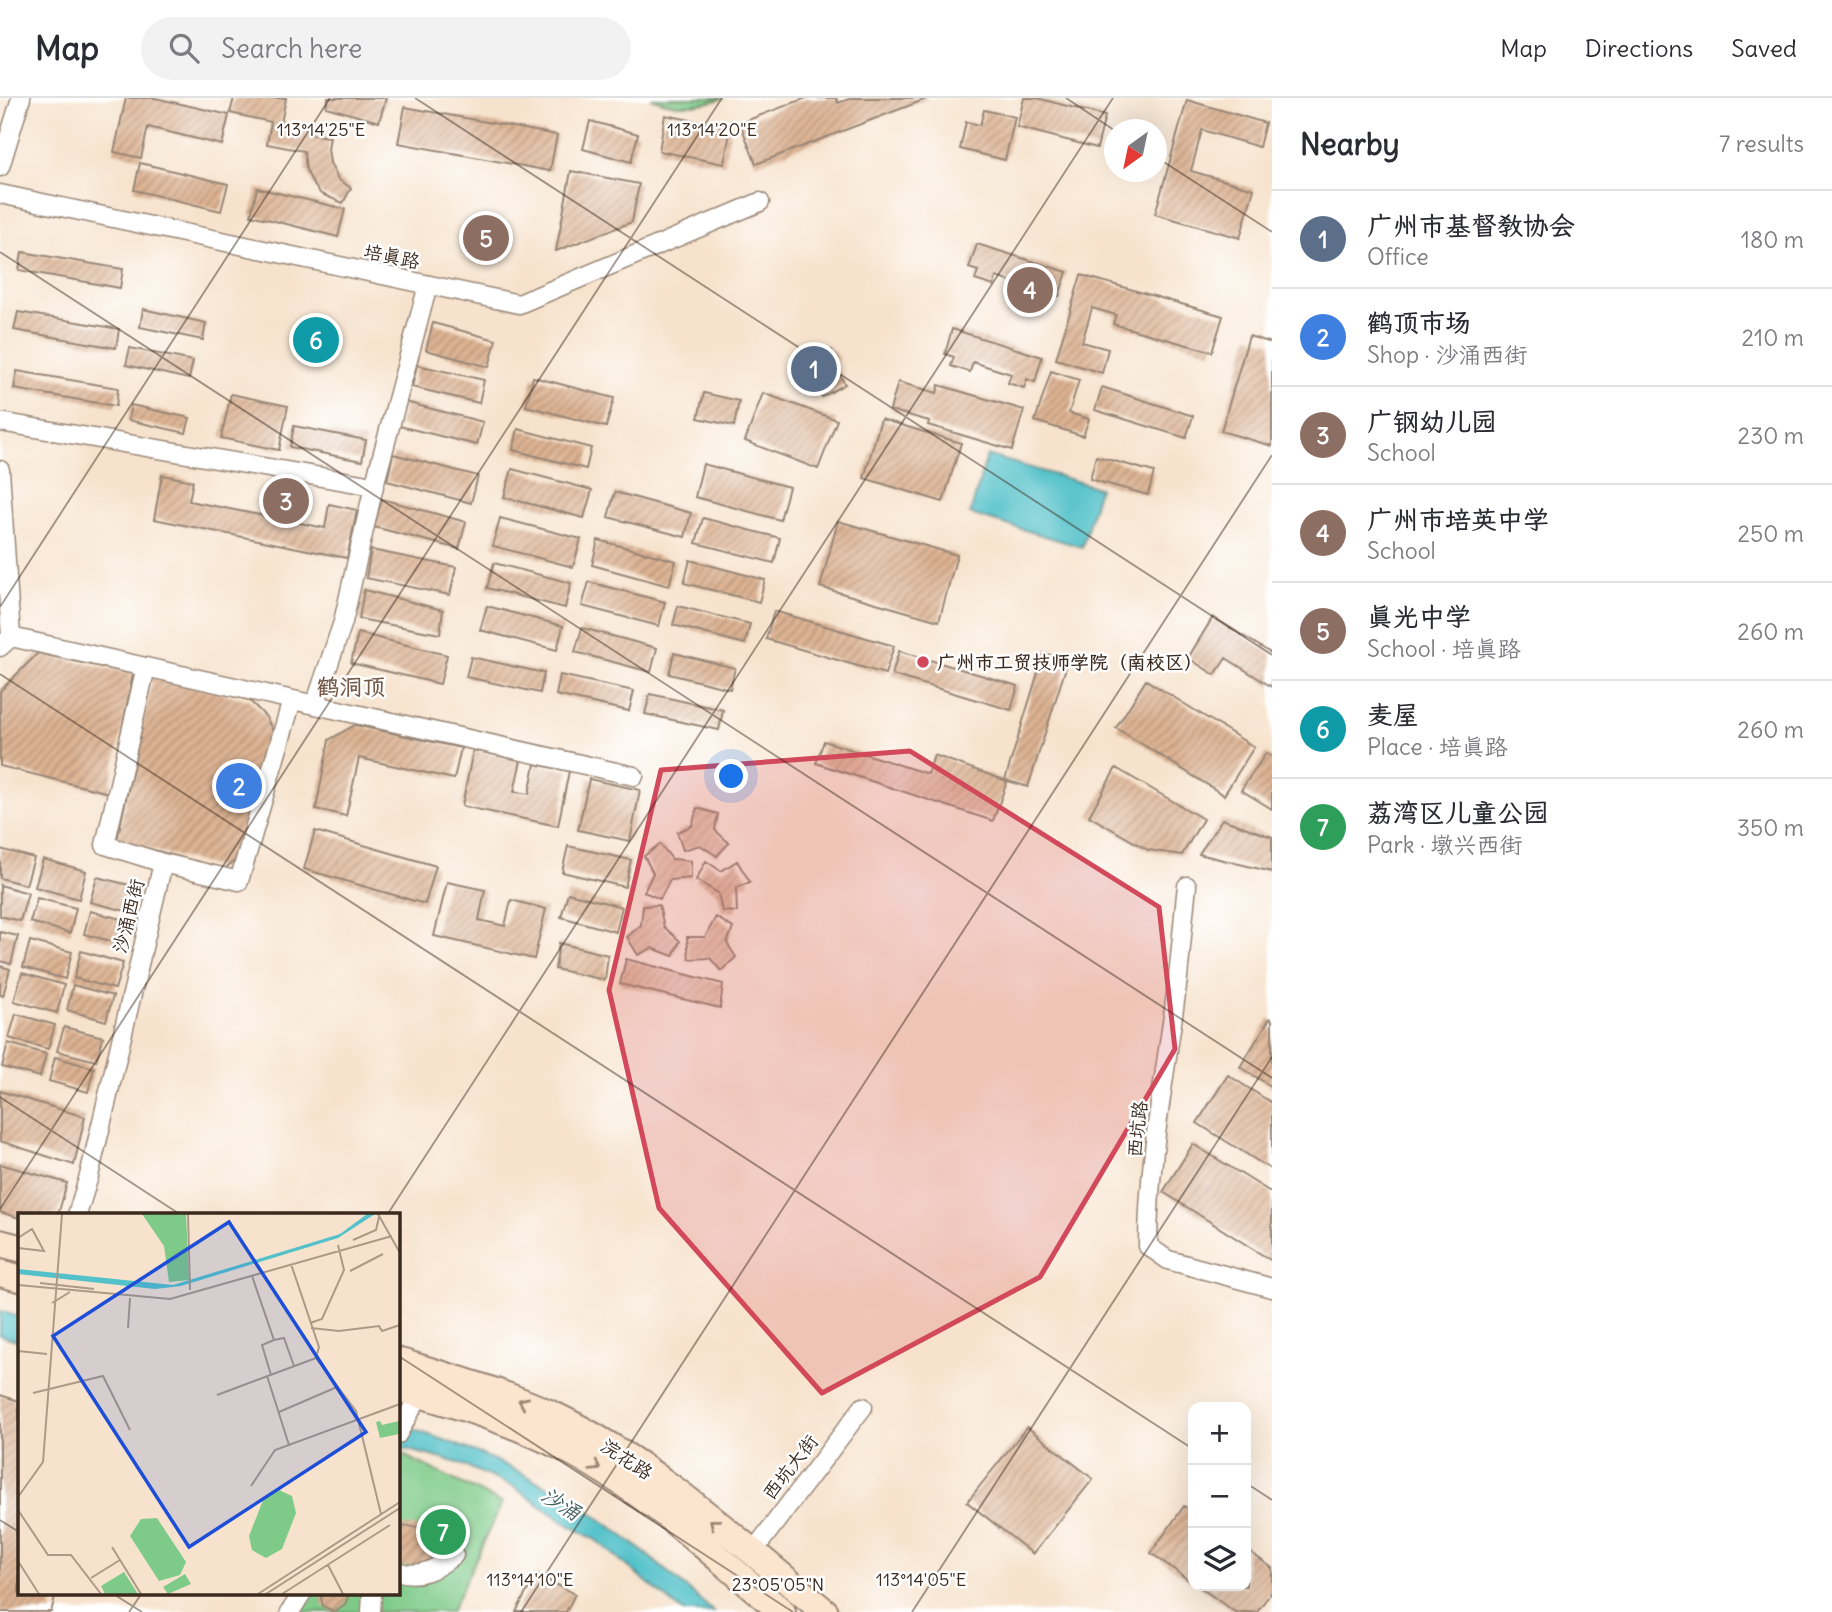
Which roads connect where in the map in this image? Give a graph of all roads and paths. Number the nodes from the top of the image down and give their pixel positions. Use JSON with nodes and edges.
{"nodes":[{"id":1,"x":21,"y":98,"type":"edge"},
{"id":2,"x":0,"y":167,"type":"edge"},
{"id":3,"x":0,"y":194,"type":"edge"},
{"id":4,"x":760,"y":202,"type":"dead end"},
{"id":5,"x":428,"y":285,"type":"junction"},
{"id":6,"x":0,"y":422,"type":"edge"},
{"id":7,"x":0,"y":470,"type":"edge"},
{"id":8,"x":374,"y":486,"type":"junction"},
{"id":9,"x":6,"y":642,"type":"edge"},
{"id":10,"x":145,"y":667,"type":"junction"},
{"id":11,"x":292,"y":700,"type":"junction"},
{"id":12,"x":316,"y":705,"type":"junction"},
{"id":13,"x":634,"y":776,"type":"dead end"},
{"id":14,"x":163,"y":863,"type":"junction"},
{"id":15,"x":1187,"y":886,"type":"dead end"},
{"id":16,"x":78,"y":1213,"type":"edge"},
{"id":17,"x":0,"y":1243,"type":"edge"},
{"id":18,"x":18,"y":1248,"type":"edge"},
{"id":19,"x":0,"y":1273,"type":"edge"},
{"id":20,"x":18,"y":1278,"type":"edge"},
{"id":21,"x":1272,"y":1288,"type":"edge"},
{"id":22,"x":399,"y":1362,"type":"edge"},
{"id":23,"x":409,"y":1399,"type":"edge"},
{"id":24,"x":863,"y":1407,"type":"dead end"},
{"id":25,"x":399,"y":1429,"type":"edge"},
{"id":26,"x":752,"y":1553,"type":"junction"},
{"id":27,"x":454,"y":1555,"type":"dead end"},
{"id":28,"x":399,"y":1572,"type":"edge"},
{"id":29,"x":301,"y":1594,"type":"edge"},
{"id":30,"x":372,"y":1594,"type":"edge"},
{"id":31,"x":290,"y":1612,"type":"edge"},
{"id":32,"x":371,"y":1612,"type":"edge"},
{"id":33,"x":782,"y":1612,"type":"edge"},
{"id":34,"x":825,"y":1612,"type":"edge"}],
"edges":[{"from":1,"to":2,"type":"street"},
{"from":3,"to":5,"type":"street","name":"培真路"},
{"from":4,"to":5,"type":"street","name":"培真路"},
{"from":5,"to":8,"type":"street"},
{"from":6,"to":8,"type":"street"},
{"from":7,"to":9,"type":"street"},
{"from":8,"to":12,"type":"street"},
{"from":9,"to":10,"type":"street"},
{"from":10,"to":11,"type":"street"},
{"from":10,"to":14,"type":"street","name":"沙涌西街"},
{"from":11,"to":12,"type":"street"},
{"from":11,"to":14,"type":"street"},
{"from":12,"to":13,"type":"street"},
{"from":14,"to":16,"type":"street","name":"沙涌西街"},
{"from":15,"to":21,"type":"street","name":"西坑路"},
{"from":17,"to":18,"type":"main road"},
{"from":19,"to":20,"type":"main road"},
{"from":26,"to":22,"type":"main road","name":"浣花路","one_way":true},
{"from":23,"to":25,"type":"street"},
{"from":23,"to":33,"type":"main road","name":"浣花路","one_way":true},
{"from":24,"to":26,"type":"street","name":"西坑大街"},
{"from":26,"to":34,"type":"main road","name":"浣花路"},
{"from":27,"to":28,"type":"street"},
{"from":29,"to":31,"type":"street"},
{"from":30,"to":32,"type":"street"}]}
